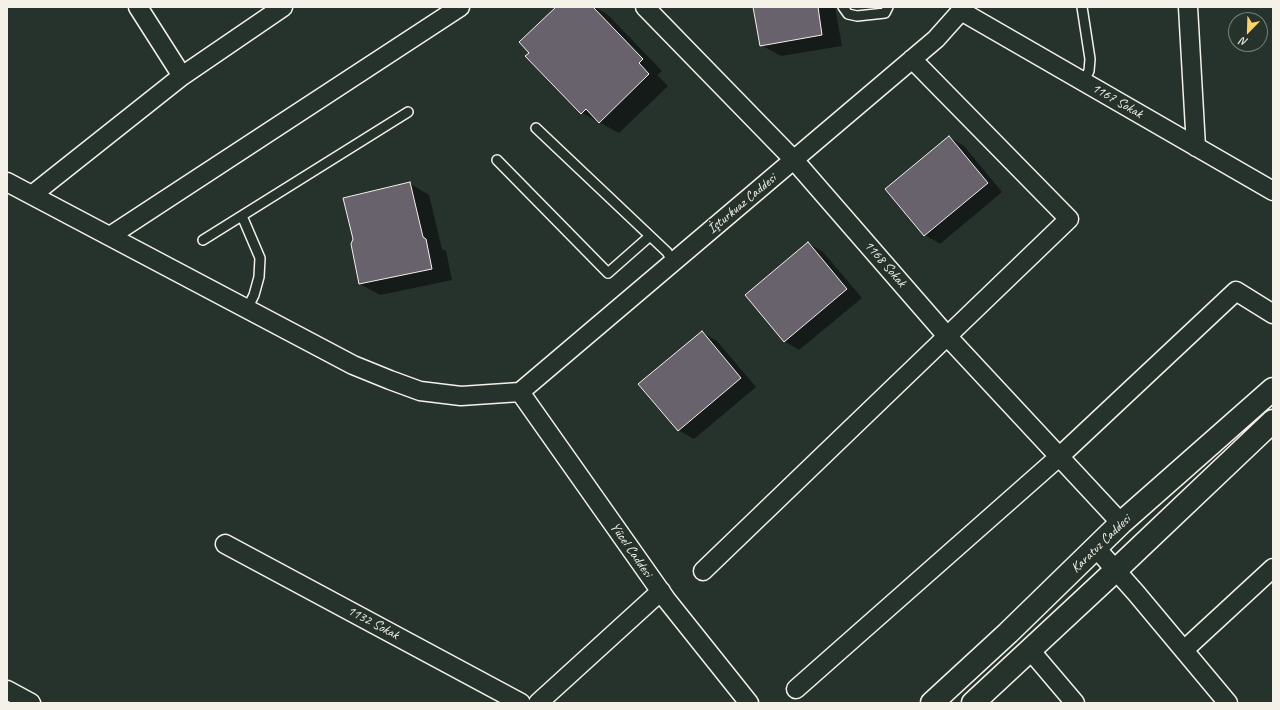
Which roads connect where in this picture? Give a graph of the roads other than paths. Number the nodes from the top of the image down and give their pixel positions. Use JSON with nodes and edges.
{"nodes":[{"id":1,"x":138,"y":7,"type":"edge"},
{"id":2,"x":283,"y":7,"type":"edge"},
{"id":3,"x":460,"y":7,"type":"edge"},
{"id":4,"x":645,"y":7,"type":"edge"},
{"id":5,"x":843,"y":7,"type":"edge"},
{"id":6,"x":888,"y":7,"type":"edge"},
{"id":7,"x":1082,"y":7,"type":"edge"},
{"id":8,"x":1188,"y":7,"type":"edge"},
{"id":9,"x":961,"y":9,"type":"edge"},
{"id":10,"x":912,"y":59,"type":"junction"},
{"id":11,"x":182,"y":76,"type":"junction"},
{"id":12,"x":1083,"y":82,"type":"junction"},
{"id":13,"x":408,"y":112,"type":"dead end"},
{"id":14,"x":536,"y":128,"type":"dead end"},
{"id":15,"x":1196,"y":147,"type":"junction"},
{"id":16,"x":497,"y":160,"type":"dead end"},
{"id":17,"x":794,"y":160,"type":"junction"},
{"id":18,"x":7,"y":182,"type":"edge"},
{"id":19,"x":1273,"y":191,"type":"edge"},
{"id":20,"x":32,"y":195,"type":"junction"},
{"id":21,"x":242,"y":216,"type":"junction"},
{"id":22,"x":110,"y":236,"type":"junction"},
{"id":23,"x":650,"y":236,"type":"junction"},
{"id":24,"x":203,"y":240,"type":"dead end"},
{"id":25,"x":673,"y":262,"type":"junction"},
{"id":26,"x":247,"y":309,"type":"junction"},
{"id":27,"x":1273,"y":314,"type":"edge"},
{"id":28,"x":948,"y":336,"type":"junction"},
{"id":29,"x":1273,"y":389,"type":"edge"},
{"id":30,"x":520,"y":392,"type":"junction"},
{"id":31,"x":1273,"y":421,"type":"edge"},
{"id":32,"x":1060,"y":456,"type":"junction"},
{"id":33,"x":1121,"y":523,"type":"junction"},
{"id":34,"x":225,"y":544,"type":"dead end"},
{"id":35,"x":1096,"y":548,"type":"junction"},
{"id":36,"x":1273,"y":568,"type":"edge"},
{"id":37,"x":1116,"y":570,"type":"junction"},
{"id":38,"x":703,"y":571,"type":"dead end"},
{"id":39,"x":661,"y":591,"type":"junction"},
{"id":40,"x":1030,"y":650,"type":"junction"},
{"id":41,"x":1184,"y":650,"type":"junction"},
{"id":42,"x":796,"y":689,"type":"dead end"},
{"id":43,"x":7,"y":690,"type":"edge"},
{"id":44,"x":31,"y":703,"type":"edge"},
{"id":45,"x":521,"y":703,"type":"edge"},
{"id":46,"x":538,"y":703,"type":"edge"},
{"id":47,"x":749,"y":703,"type":"edge"},
{"id":48,"x":932,"y":703,"type":"edge"},
{"id":49,"x":972,"y":703,"type":"edge"},
{"id":50,"x":1075,"y":703,"type":"edge"},
{"id":51,"x":1228,"y":703,"type":"edge"}],
"edges":[{"from":1,"to":11,"type":"street"},
{"from":2,"to":11,"type":"street"},
{"from":3,"to":22,"type":"street"},
{"from":4,"to":17,"type":"street","name":"1168 Sokak"},
{"from":5,"to":6,"type":"lane"},
{"from":7,"to":12,"type":"lane"},
{"from":8,"to":15,"type":"street"},
{"from":9,"to":10,"type":"street","name":"İşturkuaz Caddesi"},
{"from":9,"to":12,"type":"street","name":"1167 Sokak"},
{"from":10,"to":17,"type":"street","name":"İşturkuaz Caddesi"},
{"from":10,"to":28,"type":"street"},
{"from":11,"to":20,"type":"street"},
{"from":12,"to":15,"type":"street","name":"1167 Sokak"},
{"from":13,"to":21,"type":"lane"},
{"from":14,"to":23,"type":"lane"},
{"from":15,"to":19,"type":"street","name":"1167 Sokak"},
{"from":16,"to":23,"type":"lane"},
{"from":17,"to":25,"type":"street","name":"İşturkuaz Caddesi"},
{"from":17,"to":28,"type":"street","name":"1168 Sokak"},
{"from":18,"to":20,"type":"street"},
{"from":20,"to":22,"type":"street"},
{"from":21,"to":24,"type":"lane"},
{"from":21,"to":26,"type":"lane"},
{"from":22,"to":26,"type":"street"},
{"from":23,"to":25,"type":"lane"},
{"from":25,"to":30,"type":"street","name":"İşturkuaz Caddesi"},
{"from":26,"to":30,"type":"street"},
{"from":27,"to":32,"type":"street"},
{"from":28,"to":32,"type":"street","name":"1168 Sokak"},
{"from":28,"to":38,"type":"street"},
{"from":29,"to":33,"type":"street","name":"Karatuz Caddesi"},
{"from":30,"to":39,"type":"street","name":"Yücel Caddesi"},
{"from":31,"to":37,"type":"street","name":"Karatuz Caddesi"},
{"from":32,"to":33,"type":"street","name":"1168 Sokak"},
{"from":32,"to":42,"type":"street"},
{"from":33,"to":35,"type":"street","name":"Karatuz Caddesi"},
{"from":34,"to":45,"type":"street","name":"1132 Sokak"},
{"from":35,"to":37,"type":"street"},
{"from":35,"to":48,"type":"street","name":"Karatuz Caddesi"},
{"from":36,"to":41,"type":"street"},
{"from":37,"to":40,"type":"street","name":"Karatuz Caddesi"},
{"from":37,"to":41,"type":"street"},
{"from":39,"to":46,"type":"street"},
{"from":39,"to":47,"type":"street","name":"Yücel Caddesi"},
{"from":40,"to":49,"type":"street","name":"Karatuz Caddesi"},
{"from":40,"to":50,"type":"street"},
{"from":41,"to":51,"type":"street"},
{"from":43,"to":44,"type":"street"}]}
